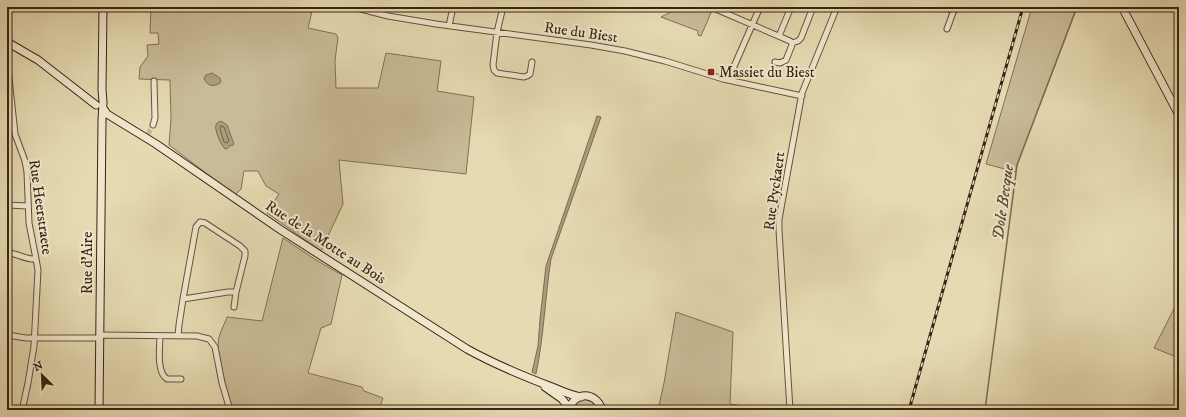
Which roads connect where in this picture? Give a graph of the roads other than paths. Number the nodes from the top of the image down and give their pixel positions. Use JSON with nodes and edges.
{"nodes":[{"id":1,"x":103,"y":7,"type":"edge"},
{"id":2,"x":353,"y":7,"type":"edge"},
{"id":3,"x":453,"y":7,"type":"edge"},
{"id":4,"x":503,"y":7,"type":"edge"},
{"id":5,"x":760,"y":7,"type":"edge"},
{"id":6,"x":791,"y":7,"type":"edge"},
{"id":7,"x":813,"y":7,"type":"edge"},
{"id":8,"x":837,"y":7,"type":"edge"},
{"id":9,"x":943,"y":7,"type":"edge"},
{"id":10,"x":1122,"y":7,"type":"edge"},
{"id":11,"x":955,"y":9,"type":"edge"},
{"id":12,"x":718,"y":10,"type":"dead end"},
{"id":13,"x":752,"y":24,"type":"junction"},
{"id":14,"x":449,"y":26,"type":"junction"},
{"id":15,"x":947,"y":29,"type":"dead end"},
{"id":16,"x":497,"y":32,"type":"junction"},
{"id":17,"x":779,"y":36,"type":"junction"},
{"id":18,"x":792,"y":43,"type":"junction"},
{"id":19,"x":8,"y":44,"type":"edge"},
{"id":20,"x":7,"y":59,"type":"edge"},
{"id":21,"x":532,"y":62,"type":"dead end"},
{"id":22,"x":775,"y":62,"type":"dead end"},
{"id":23,"x":729,"y":80,"type":"junction"},
{"id":24,"x":154,"y":81,"type":"dead end"},
{"id":25,"x":802,"y":96,"type":"junction"},
{"id":26,"x":101,"y":107,"type":"junction"},
{"id":27,"x":1179,"y":115,"type":"edge"},
{"id":28,"x":153,"y":125,"type":"tunnel mouth"},
{"id":29,"x":7,"y":205,"type":"edge"},
{"id":30,"x":28,"y":206,"type":"junction"},
{"id":31,"x":7,"y":253,"type":"edge"},
{"id":32,"x":36,"y":259,"type":"junction"},
{"id":33,"x":236,"y":292,"type":"junction"},
{"id":34,"x":183,"y":299,"type":"junction"},
{"id":35,"x":234,"y":307,"type":"dead end"},
{"id":36,"x":7,"y":335,"type":"edge"},
{"id":37,"x":160,"y":336,"type":"junction"},
{"id":38,"x":178,"y":336,"type":"junction"},
{"id":39,"x":100,"y":337,"type":"junction"},
{"id":40,"x":34,"y":338,"type":"junction"},
{"id":41,"x":181,"y":379,"type":"dead end"},
{"id":42,"x":536,"y":382,"type":"junction"},
{"id":43,"x":581,"y":396,"type":"junction"},
{"id":44,"x":23,"y":406,"type":"dead end"},
{"id":45,"x":569,"y":409,"type":"edge"},
{"id":46,"x":99,"y":410,"type":"edge"},
{"id":47,"x":230,"y":410,"type":"edge"},
{"id":48,"x":602,"y":410,"type":"edge"},
{"id":49,"x":790,"y":410,"type":"edge"}],
"edges":[{"from":1,"to":26,"type":"street","name":"Rue d'Aire"},
{"from":2,"to":14,"type":"street","name":"Rue du Biest"},
{"from":3,"to":14,"type":"street"},
{"from":4,"to":16,"type":"street"},
{"from":5,"to":13,"type":"street"},
{"from":6,"to":17,"type":"street"},
{"from":7,"to":18,"type":"street"},
{"from":8,"to":25,"type":"street","name":"Rue Pyckaert"},
{"from":9,"to":11,"type":"street"},
{"from":10,"to":27,"type":"street"},
{"from":11,"to":15,"type":"street"},
{"from":12,"to":13,"type":"street"},
{"from":13,"to":17,"type":"street"},
{"from":13,"to":23,"type":"street"},
{"from":14,"to":16,"type":"street","name":"Rue du Biest"},
{"from":16,"to":21,"type":"street"},
{"from":16,"to":23,"type":"street","name":"Rue du Biest"},
{"from":17,"to":18,"type":"street"},
{"from":18,"to":22,"type":"street"},
{"from":19,"to":26,"type":"street","name":"Rue de la Motte au Bois"},
{"from":20,"to":30,"type":"street","name":"Rue Heerstraete"},
{"from":23,"to":25,"type":"street","name":"Rue du Biest"},
{"from":24,"to":28,"type":"street"},
{"from":25,"to":49,"type":"street","name":"Rue Pyckaert"},
{"from":26,"to":39,"type":"street","name":"Rue d'Aire"},
{"from":26,"to":42,"type":"street","name":"Rue de la Motte au Bois"},
{"from":29,"to":30,"type":"street"},
{"from":30,"to":32,"type":"street","name":"Rue Heerstraete"},
{"from":31,"to":32,"type":"street"},
{"from":32,"to":40,"type":"street","name":"Rue Heerstraete"},
{"from":33,"to":34,"type":"street"},
{"from":33,"to":34,"type":"street"},
{"from":33,"to":35,"type":"street"},
{"from":34,"to":38,"type":"street"},
{"from":36,"to":40,"type":"street"},
{"from":37,"to":38,"type":"street"},
{"from":37,"to":39,"type":"street"},
{"from":37,"to":41,"type":"street"},
{"from":38,"to":47,"type":"street"},
{"from":39,"to":40,"type":"street"},
{"from":39,"to":46,"type":"street","name":"Rue d'Aire"},
{"from":40,"to":44,"type":"street","name":"Rue Heerstraete"},
{"from":42,"to":43,"type":"street","name":"Rue de la Motte au Bois"},
{"from":42,"to":45,"type":"street","name":"Rue de la Motte au Bois"},
{"from":43,"to":45,"type":"street"},
{"from":43,"to":48,"type":"street","name":"Rue de la Motte au Bois"}]}
